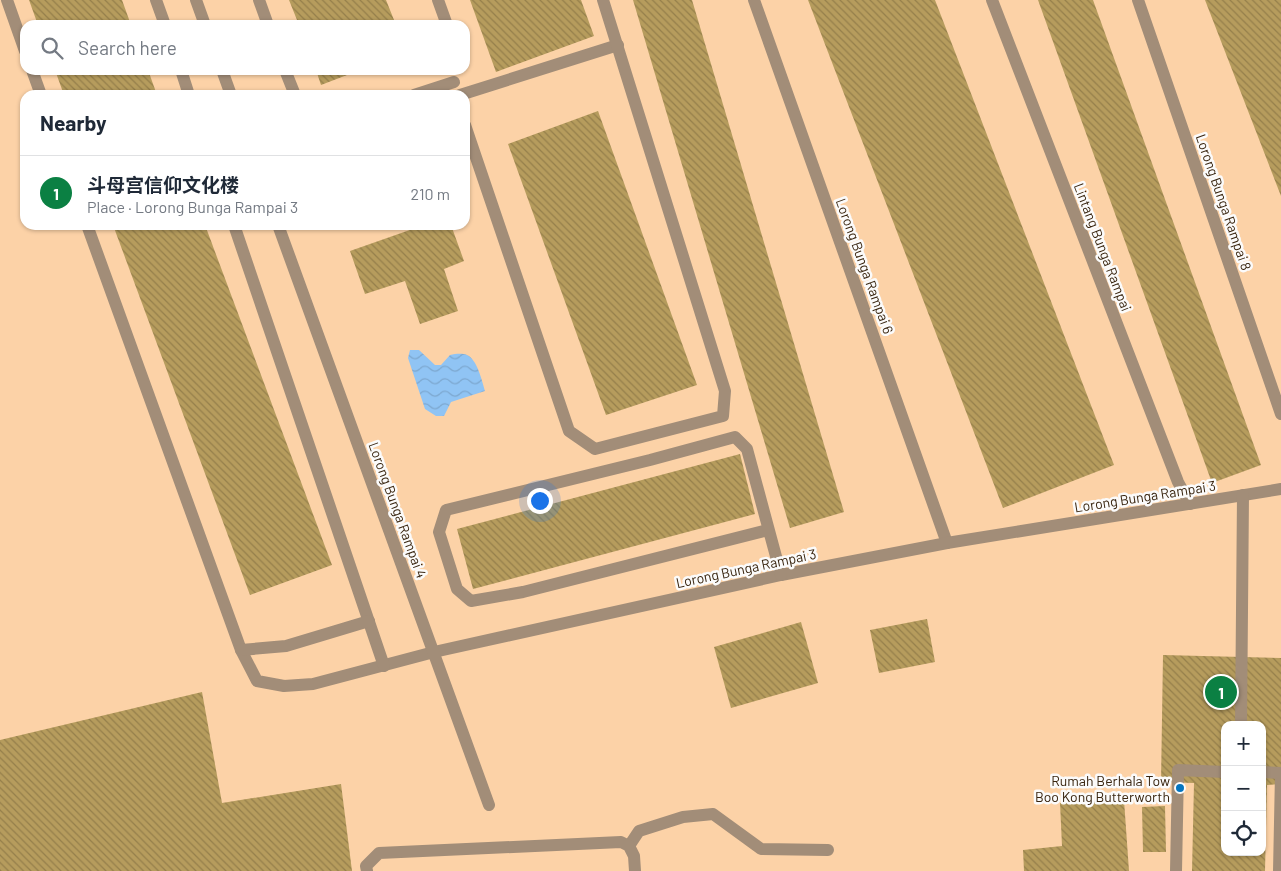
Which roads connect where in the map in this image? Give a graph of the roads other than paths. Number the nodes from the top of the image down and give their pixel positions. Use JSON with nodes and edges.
{"nodes":[{"id":1,"x":7,"y":0,"type":"edge"},
{"id":2,"x":156,"y":0,"type":"edge"},
{"id":3,"x":196,"y":0,"type":"edge"},
{"id":4,"x":259,"y":0,"type":"edge"},
{"id":5,"x":438,"y":0,"type":"edge"},
{"id":6,"x":604,"y":0,"type":"edge"},
{"id":7,"x":754,"y":0,"type":"edge"},
{"id":8,"x":992,"y":0,"type":"edge"},
{"id":9,"x":1138,"y":0,"type":"edge"},
{"id":10,"x":163,"y":20,"type":"edge"},
{"id":11,"x":203,"y":20,"type":"edge"},
{"id":12,"x":266,"y":20,"type":"edge"},
{"id":13,"x":445,"y":20,"type":"edge"},
{"id":14,"x":20,"y":37,"type":"edge"},
{"id":15,"x":618,"y":45,"type":"junction"},
{"id":16,"x":34,"y":75,"type":"edge"},
{"id":17,"x":183,"y":75,"type":"edge"},
{"id":18,"x":224,"y":75,"type":"edge"},
{"id":19,"x":287,"y":75,"type":"edge"},
{"id":20,"x":454,"y":82,"type":"edge"},
{"id":21,"x":39,"y":90,"type":"edge"},
{"id":22,"x":187,"y":90,"type":"edge"},
{"id":23,"x":229,"y":90,"type":"edge"},
{"id":24,"x":293,"y":90,"type":"edge"},
{"id":25,"x":429,"y":90,"type":"edge"},
{"id":26,"x":470,"y":92,"type":"edge"},
{"id":27,"x":470,"y":140,"type":"edge"},
{"id":28,"x":89,"y":230,"type":"edge"},
{"id":29,"x":236,"y":230,"type":"edge"},
{"id":30,"x":280,"y":230,"type":"edge"},
{"id":31,"x":1281,"y":414,"type":"edge"},
{"id":32,"x":1281,"y":489,"type":"edge"},
{"id":33,"x":1243,"y":495,"type":"junction"},
{"id":34,"x":1190,"y":504,"type":"junction"},
{"id":35,"x":768,"y":530,"type":"junction"},
{"id":36,"x":947,"y":543,"type":"junction"},
{"id":37,"x":781,"y":574,"type":"junction"},
{"id":38,"x":369,"y":621,"type":"junction"},
{"id":39,"x":241,"y":650,"type":"junction"},
{"id":40,"x":434,"y":652,"type":"junction"},
{"id":41,"x":384,"y":666,"type":"junction"},
{"id":42,"x":1241,"y":721,"type":"edge"},
{"id":43,"x":1221,"y":772,"type":"edge"},
{"id":44,"x":1266,"y":772,"type":"edge"},
{"id":45,"x":489,"y":805,"type":"dead end"},
{"id":46,"x":828,"y":850,"type":"dead end"},
{"id":47,"x":631,"y":851,"type":"junction"},
{"id":48,"x":366,"y":869,"type":"edge"},
{"id":49,"x":635,"y":871,"type":"edge"},
{"id":50,"x":1176,"y":871,"type":"edge"},
{"id":51,"x":1279,"y":871,"type":"edge"}],
"edges":[{"from":1,"to":14,"type":"street"},
{"from":2,"to":10,"type":"street"},
{"from":3,"to":11,"type":"street"},
{"from":4,"to":12,"type":"street"},
{"from":5,"to":13,"type":"street"},
{"from":6,"to":15,"type":"street"},
{"from":7,"to":36,"type":"street","name":"Lorong Bunga Rampai 6"},
{"from":8,"to":34,"type":"street","name":"Lintang Bunga Rampai"},
{"from":9,"to":31,"type":"street","name":"Lorong Bunga Rampai 8"},
{"from":15,"to":26,"type":"street"},
{"from":15,"to":27,"type":"street"},
{"from":16,"to":21,"type":"street"},
{"from":17,"to":22,"type":"street"},
{"from":18,"to":23,"type":"street"},
{"from":19,"to":24,"type":"street"},
{"from":20,"to":25,"type":"street"},
{"from":28,"to":39,"type":"street"},
{"from":29,"to":38,"type":"street"},
{"from":30,"to":40,"type":"street","name":"Lorong Bunga Rampai 4"},
{"from":32,"to":33,"type":"street","name":"Lorong Bunga Rampai 3"},
{"from":33,"to":34,"type":"street","name":"Lorong Bunga Rampai 3"},
{"from":33,"to":42,"type":"street"},
{"from":34,"to":36,"type":"street","name":"Lorong Bunga Rampai 3"},
{"from":35,"to":35,"type":"street"},
{"from":35,"to":37,"type":"street"},
{"from":36,"to":37,"type":"street","name":"Lorong Bunga Rampai 3"},
{"from":37,"to":40,"type":"street","name":"Lorong Bunga Rampai 3"},
{"from":38,"to":39,"type":"street"},
{"from":38,"to":41,"type":"street"},
{"from":39,"to":41,"type":"street","name":"Lorong Bunga Rampai 3"},
{"from":40,"to":41,"type":"street","name":"Lorong Bunga Rampai 3"},
{"from":40,"to":45,"type":"street","name":"Lorong Bunga Rampai 4"},
{"from":43,"to":50,"type":"street"},
{"from":44,"to":51,"type":"street"},
{"from":46,"to":47,"type":"street"},
{"from":47,"to":48,"type":"street"},
{"from":47,"to":49,"type":"street"}]}
